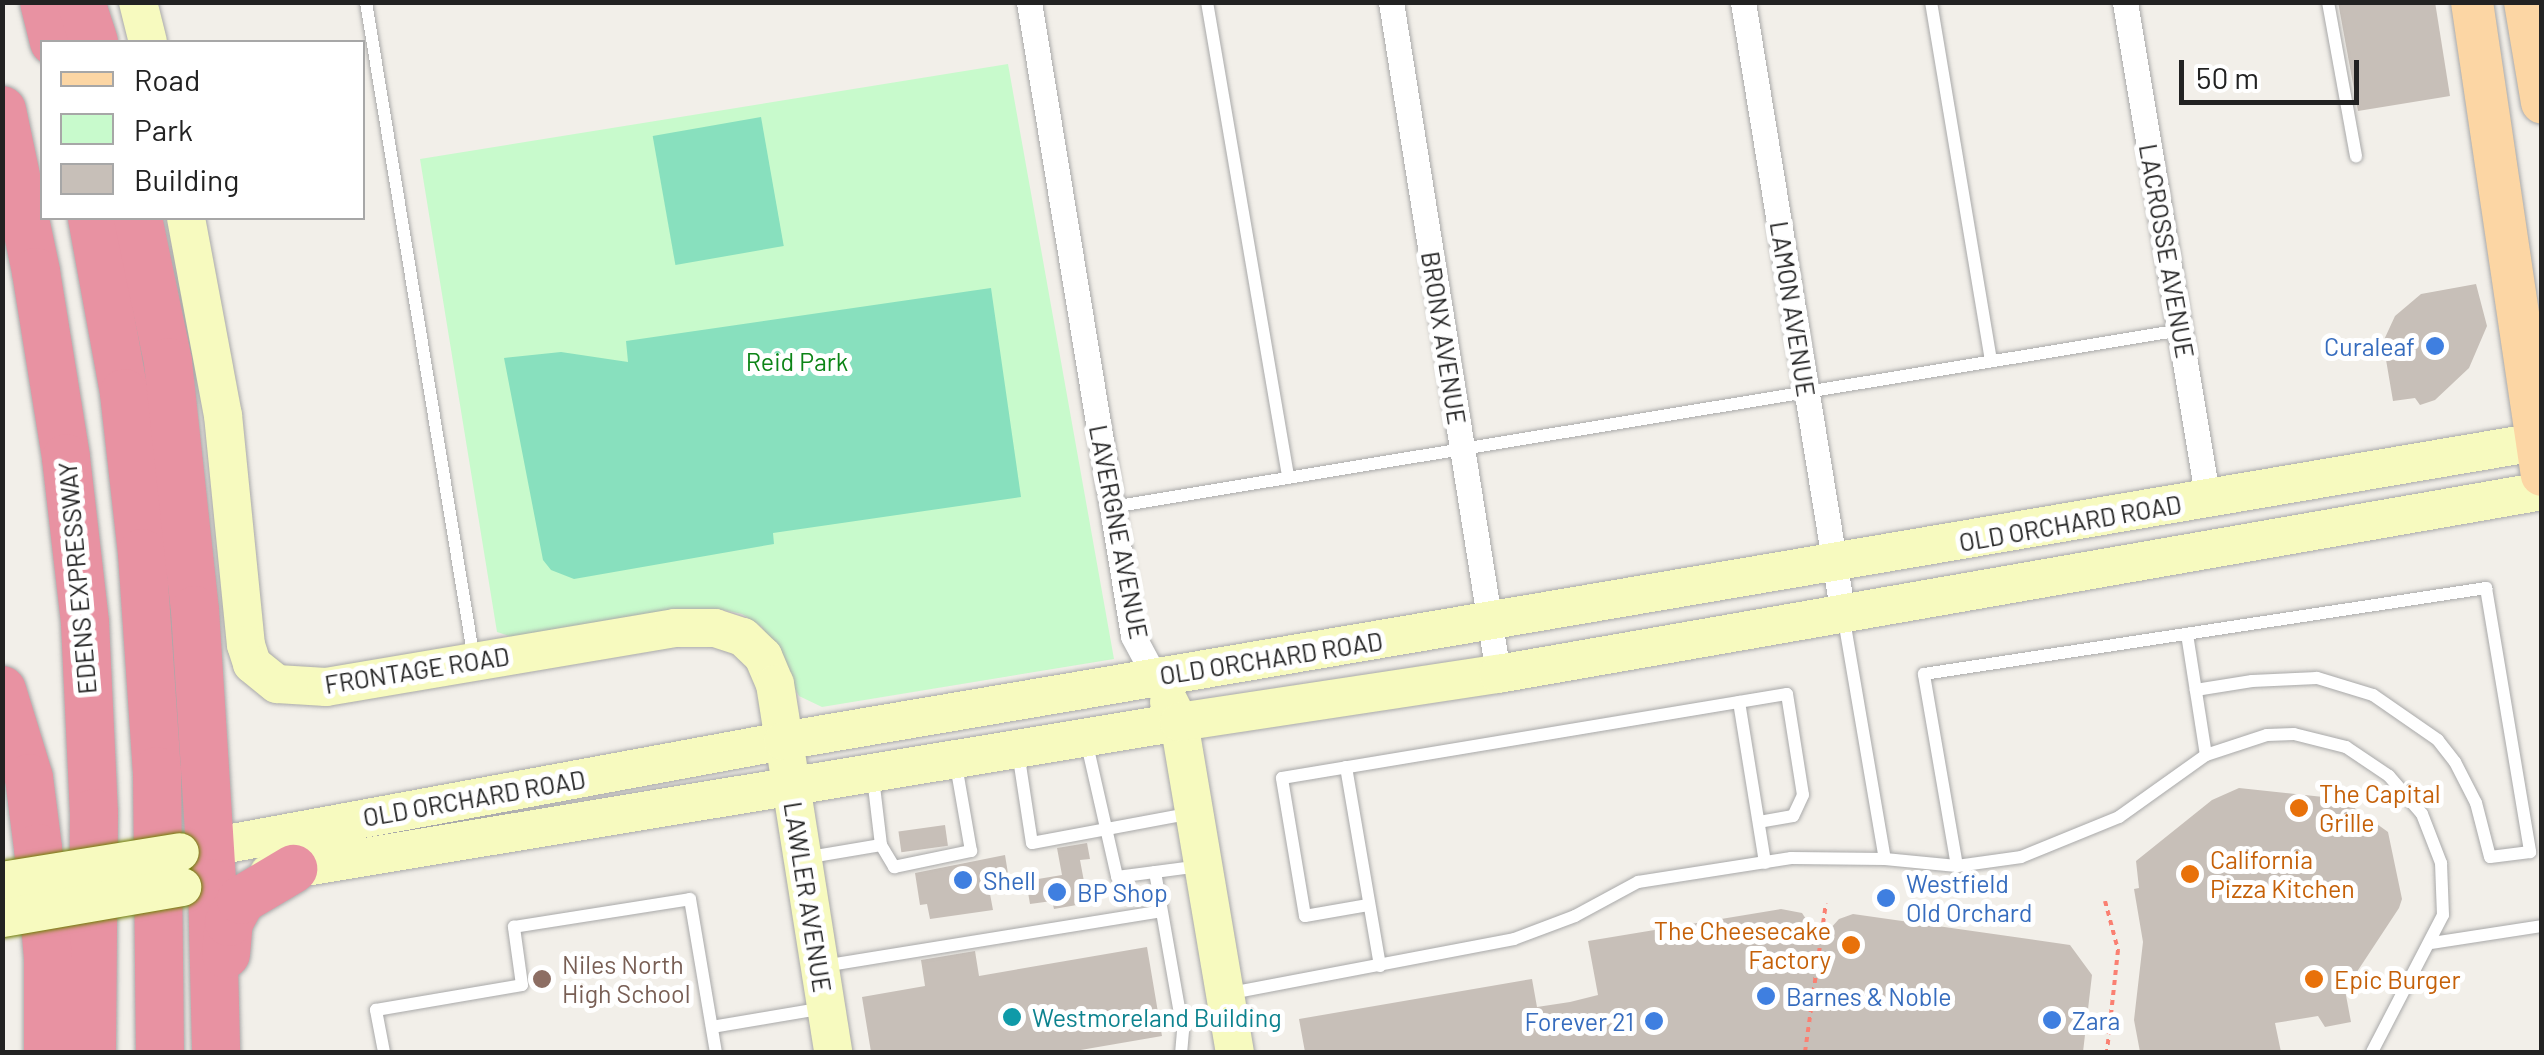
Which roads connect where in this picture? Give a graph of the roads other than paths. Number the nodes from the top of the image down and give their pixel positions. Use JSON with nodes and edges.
{"nodes":[{"id":1,"x":44,"y":2,"type":"edge"},
{"id":2,"x":81,"y":2,"type":"edge"},
{"id":3,"x":138,"y":2,"type":"edge"},
{"id":4,"x":366,"y":2,"type":"edge"},
{"id":5,"x":1030,"y":2,"type":"edge"},
{"id":6,"x":1208,"y":2,"type":"edge"},
{"id":7,"x":1390,"y":2,"type":"edge"},
{"id":8,"x":1743,"y":2,"type":"edge"},
{"id":9,"x":1931,"y":2,"type":"edge"},
{"id":10,"x":2124,"y":2,"type":"edge"},
{"id":11,"x":2328,"y":2,"type":"edge"},
{"id":12,"x":2472,"y":2,"type":"edge"},
{"id":13,"x":2525,"y":2,"type":"edge"},
{"id":14,"x":54,"y":40,"type":"edge"},
{"id":15,"x":93,"y":40,"type":"edge"},
{"id":16,"x":148,"y":40,"type":"edge"},
{"id":17,"x":2542,"y":103,"type":"edge"},
{"id":18,"x":2,"y":110,"type":"edge"},
{"id":19,"x":2356,"y":156,"type":"dead end"},
{"id":20,"x":92,"y":220,"type":"edge"},
{"id":21,"x":138,"y":220,"type":"edge"},
{"id":22,"x":186,"y":220,"type":"edge"},
{"id":23,"x":2180,"y":330,"type":"junction"},
{"id":24,"x":1991,"y":361,"type":"junction"},
{"id":25,"x":1806,"y":390,"type":"junction"},
{"id":26,"x":1462,"y":448,"type":"junction"},
{"id":27,"x":2540,"y":453,"type":"edge"},
{"id":28,"x":1288,"y":477,"type":"junction"},
{"id":29,"x":2542,"y":492,"type":"edge"},
{"id":30,"x":2208,"y":500,"type":"junction"},
{"id":31,"x":1112,"y":507,"type":"junction"},
{"id":32,"x":1835,"y":562,"type":"junction"},
{"id":33,"x":1844,"y":615,"type":"junction"},
{"id":34,"x":1490,"y":622,"type":"junction"},
{"id":35,"x":2186,"y":634,"type":"junction"},
{"id":36,"x":474,"y":662,"type":"junction"},
{"id":37,"x":1498,"y":674,"type":"junction"},
{"id":38,"x":1155,"y":677,"type":"junction"},
{"id":39,"x":2,"y":690,"type":"edge"},
{"id":40,"x":2196,"y":690,"type":"junction"},
{"id":41,"x":1739,"y":702,"type":"junction"},
{"id":42,"x":1179,"y":722,"type":"junction"},
{"id":43,"x":1086,"y":738,"type":"junction"},
{"id":44,"x":783,"y":741,"type":"junction"},
{"id":45,"x":1018,"y":750,"type":"junction"},
{"id":46,"x":2206,"y":755,"type":"junction"},
{"id":47,"x":955,"y":761,"type":"junction"},
{"id":48,"x":1346,"y":768,"type":"junction"},
{"id":49,"x":873,"y":775,"type":"junction"},
{"id":50,"x":791,"y":789,"type":"junction"},
{"id":51,"x":1195,"y":813,"type":"junction"},
{"id":52,"x":1760,"y":822,"type":"junction"},
{"id":53,"x":1106,"y":830,"type":"junction"},
{"id":54,"x":881,"y":845,"type":"junction"},
{"id":55,"x":1885,"y":858,"type":"junction"},
{"id":56,"x":802,"y":859,"type":"junction"},
{"id":57,"x":1765,"y":862,"type":"junction"},
{"id":58,"x":1204,"y":865,"type":"junction"},
{"id":59,"x":1957,"y":866,"type":"junction"},
{"id":60,"x":196,"y":867,"type":"junction"},
{"id":61,"x":292,"y":869,"type":"junction"},
{"id":62,"x":1155,"y":872,"type":"junction"},
{"id":63,"x":5,"y":880,"type":"edge"},
{"id":64,"x":1368,"y":905,"type":"junction"},
{"id":65,"x":1161,"y":911,"type":"junction"},
{"id":66,"x":3,"y":918,"type":"edge"},
{"id":67,"x":2542,"y":926,"type":"edge"},
{"id":68,"x":2432,"y":942,"type":"junction"},
{"id":69,"x":1380,"y":966,"type":"junction"},
{"id":70,"x":820,"y":967,"type":"junction"},
{"id":71,"x":1226,"y":994,"type":"junction"},
{"id":72,"x":826,"y":1008,"type":"junction"},
{"id":73,"x":712,"y":1027,"type":"junction"},
{"id":74,"x":48,"y":1052,"type":"edge"},
{"id":75,"x":92,"y":1052,"type":"edge"},
{"id":76,"x":160,"y":1052,"type":"edge"},
{"id":77,"x":216,"y":1052,"type":"edge"},
{"id":78,"x":226,"y":1052,"type":"edge"},
{"id":79,"x":384,"y":1052,"type":"edge"},
{"id":80,"x":716,"y":1052,"type":"edge"},
{"id":81,"x":834,"y":1052,"type":"edge"},
{"id":82,"x":1181,"y":1052,"type":"edge"},
{"id":83,"x":1235,"y":1052,"type":"edge"},
{"id":84,"x":2372,"y":1052,"type":"edge"}],
"edges":[{"from":1,"to":14,"type":"highway"},
{"from":2,"to":15,"type":"highway"},
{"from":3,"to":16,"type":"main road"},
{"from":4,"to":36,"type":"lane"},
{"from":5,"to":31,"type":"street","name":"LAVERGNE AVENUE"},
{"from":6,"to":28,"type":"lane"},
{"from":7,"to":26,"type":"street","name":"BRONX AVENUE"},
{"from":8,"to":25,"type":"street","name":"LAMON AVENUE"},
{"from":9,"to":24,"type":"lane"},
{"from":10,"to":23,"type":"street","name":"LACROSSE AVENUE"},
{"from":11,"to":19,"type":"lane"},
{"from":12,"to":27,"type":"main road"},
{"from":13,"to":17,"type":"main road"},
{"from":18,"to":75,"type":"highway","name":"EDENS EXPRESSWAY"},
{"from":20,"to":76,"type":"highway"},
{"from":21,"to":60,"type":"highway"},
{"from":22,"to":36,"type":"main road","name":"FRONTAGE ROAD"},
{"from":23,"to":24,"type":"lane"},
{"from":23,"to":30,"type":"street","name":"LACROSSE AVENUE"},
{"from":24,"to":25,"type":"lane"},
{"from":25,"to":26,"type":"lane"},
{"from":25,"to":32,"type":"street","name":"LAMON AVENUE"},
{"from":26,"to":28,"type":"lane"},
{"from":26,"to":34,"type":"street","name":"BRONX AVENUE"},
{"from":27,"to":30,"type":"main road","name":"OLD ORCHARD ROAD"},
{"from":28,"to":31,"type":"lane"},
{"from":29,"to":33,"type":"main road","name":"OLD ORCHARD ROAD"},
{"from":30,"to":32,"type":"main road","name":"OLD ORCHARD ROAD"},
{"from":31,"to":38,"type":"street","name":"LAVERGNE AVENUE"},
{"from":32,"to":33,"type":"street","name":"LAMON AVENUE"},
{"from":32,"to":34,"type":"main road","name":"OLD ORCHARD ROAD"},
{"from":33,"to":37,"type":"main road","name":"OLD ORCHARD ROAD"},
{"from":33,"to":55,"type":"lane"},
{"from":34,"to":37,"type":"street","name":"BRONX AVENUE"},
{"from":34,"to":38,"type":"main road","name":"OLD ORCHARD ROAD"},
{"from":35,"to":40,"type":"lane"},
{"from":35,"to":40,"type":"lane"},
{"from":35,"to":59,"type":"lane"},
{"from":36,"to":44,"type":"main road","name":"FRONTAGE ROAD"},
{"from":37,"to":42,"type":"main road","name":"OLD ORCHARD ROAD"},
{"from":38,"to":42,"type":"main road","name":"LAVERGNE AVENUE"},
{"from":38,"to":44,"type":"main road","name":"OLD ORCHARD ROAD"},
{"from":39,"to":74,"type":"highway"},
{"from":40,"to":46,"type":"lane"},
{"from":41,"to":48,"type":"lane"},
{"from":41,"to":52,"type":"lane"},
{"from":41,"to":52,"type":"lane"},
{"from":42,"to":43,"type":"main road","name":"OLD ORCHARD ROAD"},
{"from":42,"to":51,"type":"main road","name":"LAVERGNE AVENUE"},
{"from":43,"to":45,"type":"main road","name":"OLD ORCHARD ROAD"},
{"from":43,"to":53,"type":"lane"},
{"from":44,"to":50,"type":"main road","name":"LAWLER AVENUE"},
{"from":44,"to":60,"type":"main road","name":"OLD ORCHARD ROAD"},
{"from":45,"to":47,"type":"main road","name":"OLD ORCHARD ROAD"},
{"from":45,"to":53,"type":"lane"},
{"from":46,"to":59,"type":"lane"},
{"from":46,"to":68,"type":"lane"},
{"from":47,"to":49,"type":"main road","name":"OLD ORCHARD ROAD"},
{"from":47,"to":54,"type":"lane"},
{"from":48,"to":64,"type":"lane"},
{"from":48,"to":64,"type":"lane"},
{"from":49,"to":50,"type":"main road","name":"OLD ORCHARD ROAD"},
{"from":49,"to":54,"type":"lane"},
{"from":50,"to":56,"type":"main road","name":"LAWLER AVENUE"},
{"from":50,"to":61,"type":"main road","name":"OLD ORCHARD ROAD"},
{"from":51,"to":53,"type":"lane"},
{"from":51,"to":58,"type":"main road","name":"LAVERGNE AVENUE"},
{"from":52,"to":57,"type":"lane"},
{"from":53,"to":62,"type":"lane"},
{"from":54,"to":56,"type":"lane"},
{"from":55,"to":57,"type":"lane"},
{"from":55,"to":59,"type":"lane"},
{"from":56,"to":70,"type":"main road","name":"LAWLER AVENUE"},
{"from":57,"to":69,"type":"lane"},
{"from":58,"to":62,"type":"lane"},
{"from":58,"to":71,"type":"main road","name":"LAVERGNE AVENUE"},
{"from":60,"to":61,"type":"main road","name":"OLD ORCHARD ROAD"},
{"from":60,"to":63,"type":"main road","name":"OLD ORCHARD ROAD","bridge":true},
{"from":60,"to":66,"type":"main road","name":"OLD ORCHARD ROAD","bridge":true},
{"from":60,"to":77,"type":"highway"},
{"from":61,"to":78,"type":"highway"},
{"from":62,"to":65,"type":"lane"},
{"from":64,"to":69,"type":"lane"},
{"from":65,"to":70,"type":"lane"},
{"from":65,"to":82,"type":"lane"},
{"from":67,"to":68,"type":"lane"},
{"from":68,"to":84,"type":"lane"},
{"from":69,"to":71,"type":"lane"},
{"from":70,"to":72,"type":"main road","name":"LAWLER AVENUE"},
{"from":71,"to":83,"type":"main road","name":"LAVERGNE AVENUE"},
{"from":72,"to":73,"type":"lane"},
{"from":72,"to":81,"type":"main road","name":"LAWLER AVENUE"},
{"from":73,"to":79,"type":"lane"},
{"from":73,"to":80,"type":"lane"}]}
